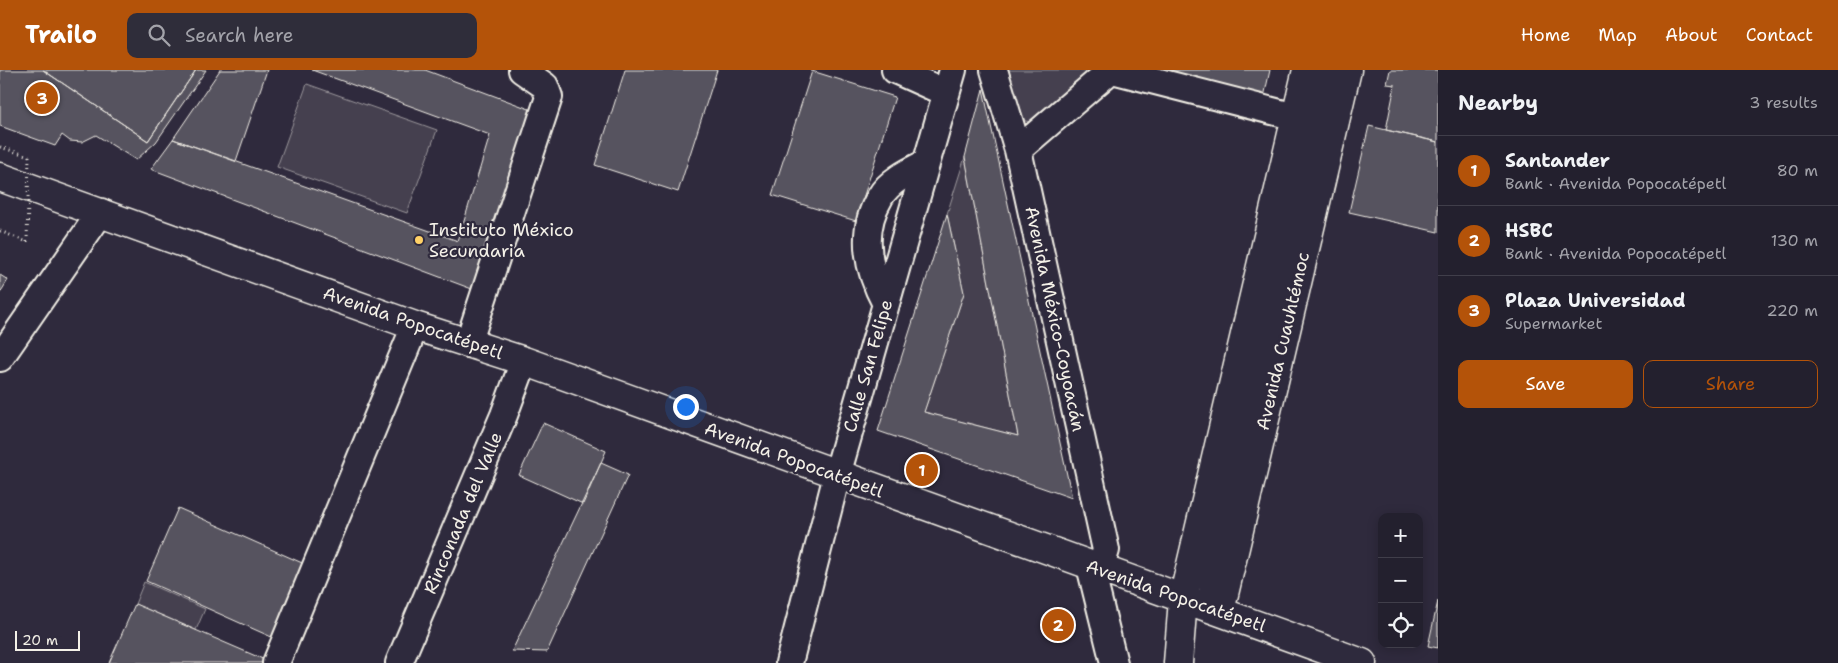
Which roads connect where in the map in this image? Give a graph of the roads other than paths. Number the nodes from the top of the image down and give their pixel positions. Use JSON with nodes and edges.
{"nodes":[{"id":1,"x":522,"y":70,"type":"edge"},
{"id":2,"x":895,"y":70,"type":"edge"},
{"id":3,"x":994,"y":70,"type":"edge"},
{"id":4,"x":1112,"y":70,"type":"edge"},
{"id":5,"x":1307,"y":70,"type":"edge"},
{"id":6,"x":1329,"y":70,"type":"edge"},
{"id":7,"x":1347,"y":70,"type":"edge"},
{"id":8,"x":950,"y":82,"type":"edge"},
{"id":9,"x":1296,"y":117,"type":"junction"},
{"id":10,"x":1018,"y":150,"type":"junction"},
{"id":11,"x":926,"y":163,"type":"junction"},
{"id":12,"x":0,"y":177,"type":"edge"},
{"id":13,"x":101,"y":212,"type":"junction"},
{"id":14,"x":886,"y":304,"type":"junction"},
{"id":15,"x":415,"y":326,"type":"junction"},
{"id":16,"x":468,"y":344,"type":"junction"},
{"id":17,"x":0,"y":358,"type":"edge"},
{"id":18,"x":524,"y":361,"type":"junction"},
{"id":19,"x":837,"y":475,"type":"junction"},
{"id":20,"x":1095,"y":568,"type":"junction"},
{"id":21,"x":1203,"y":606,"type":"junction"},
{"id":22,"x":276,"y":663,"type":"edge"},
{"id":23,"x":400,"y":663,"type":"edge"},
{"id":24,"x":789,"y":663,"type":"edge"},
{"id":25,"x":1114,"y":663,"type":"edge"},
{"id":26,"x":1178,"y":663,"type":"edge"},
{"id":27,"x":1362,"y":663,"type":"edge"}],
"edges":[{"from":1,"to":16,"type":"street"},
{"from":2,"to":8,"type":"street"},
{"from":3,"to":10,"type":"street","name":"Avenida México-Coyoacán"},
{"from":4,"to":9,"type":"street"},
{"from":4,"to":10,"type":"street"},
{"from":5,"to":9,"type":"main road"},
{"from":6,"to":21,"type":"street"},
{"from":7,"to":21,"type":"main road","name":"Avenida Cuauhtémoc"},
{"from":8,"to":11,"type":"street","name":"Calle San Felipe"},
{"from":9,"to":21,"type":"main road"},
{"from":10,"to":20,"type":"street","name":"Avenida México-Coyoacán"},
{"from":11,"to":14,"type":"street","name":"Calle San Felipe"},
{"from":11,"to":14,"type":"street"},
{"from":12,"to":13,"type":"main road","name":"Avenida Popocatépetl"},
{"from":13,"to":15,"type":"main road","name":"Avenida Popocatépetl"},
{"from":13,"to":17,"type":"street"},
{"from":14,"to":19,"type":"street","name":"Calle San Felipe"},
{"from":15,"to":16,"type":"main road","name":"Avenida Popocatépetl"},
{"from":15,"to":22,"type":"street"},
{"from":16,"to":18,"type":"main road","name":"Avenida Popocatépetl"},
{"from":18,"to":19,"type":"main road","name":"Avenida Popocatépetl"},
{"from":18,"to":23,"type":"street","name":"Rinconada del Valle"},
{"from":19,"to":20,"type":"main road","name":"Avenida Popocatépetl"},
{"from":19,"to":24,"type":"street","name":"Calle San Felipe"},
{"from":20,"to":21,"type":"main road","name":"Avenida Popocatépetl"},
{"from":20,"to":25,"type":"street"},
{"from":21,"to":26,"type":"main road"},
{"from":21,"to":27,"type":"main road","name":"Avenida Popocatépetl"}]}
